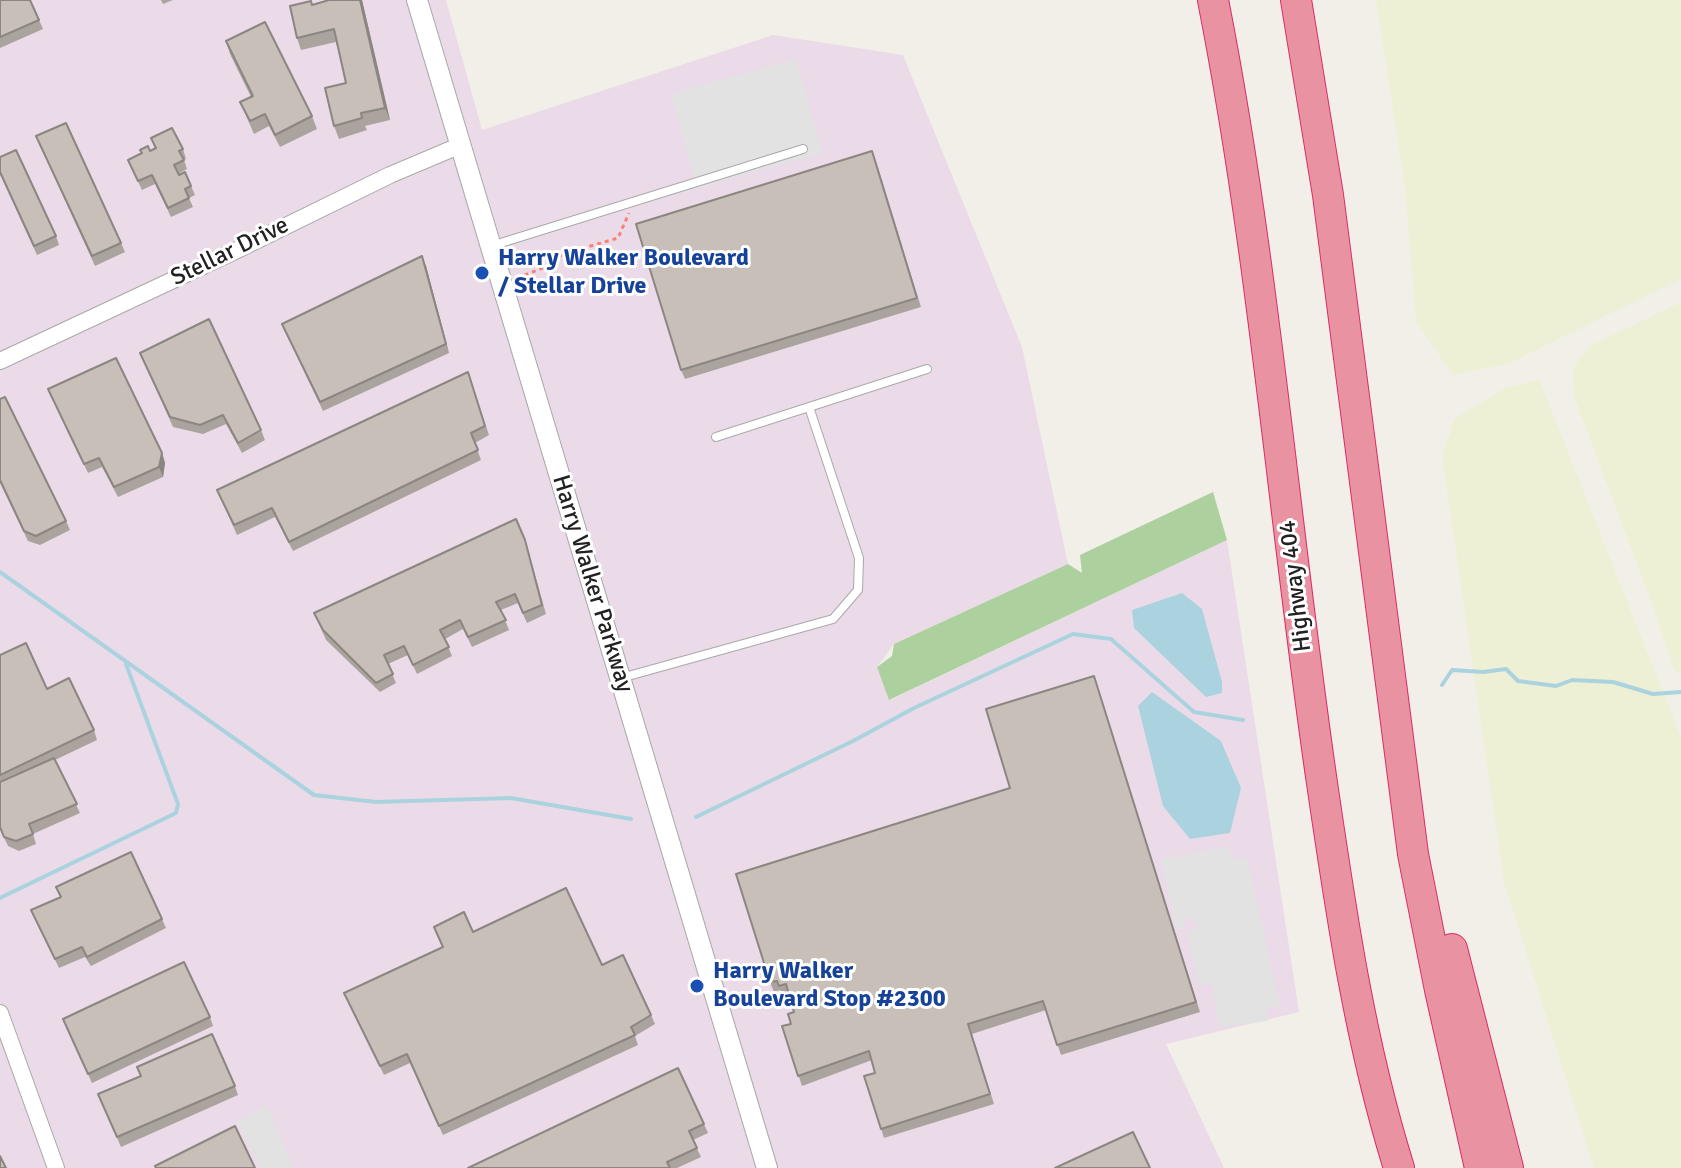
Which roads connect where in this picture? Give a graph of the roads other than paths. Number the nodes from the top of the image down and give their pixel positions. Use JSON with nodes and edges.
{"nodes":[{"id":1,"x":417,"y":0,"type":"edge"},
{"id":2,"x":1213,"y":0,"type":"edge"},
{"id":3,"x":1296,"y":0,"type":"edge"},
{"id":4,"x":461,"y":145,"type":"junction"},
{"id":5,"x":803,"y":149,"type":"dead end"},
{"id":6,"x":491,"y":246,"type":"junction"},
{"id":7,"x":0,"y":361,"type":"edge"},
{"id":8,"x":927,"y":369,"type":"dead end"},
{"id":9,"x":809,"y":407,"type":"junction"},
{"id":10,"x":716,"y":437,"type":"dead end"},
{"id":11,"x":620,"y":678,"type":"junction"},
{"id":12,"x":1400,"y":740,"type":"junction"},
{"id":13,"x":0,"y":1013,"type":"edge"},
{"id":14,"x":1384,"y":1120,"type":"junction"},
{"id":15,"x":56,"y":1168,"type":"edge"},
{"id":16,"x":767,"y":1168,"type":"edge"},
{"id":17,"x":1385,"y":1168,"type":"edge"},
{"id":18,"x":1399,"y":1168,"type":"edge"},
{"id":19,"x":1480,"y":1168,"type":"edge"},
{"id":20,"x":1508,"y":1168,"type":"edge"}],
"edges":[{"from":1,"to":4,"type":"street","name":"Harry Walker Parkway"},
{"from":2,"to":14,"type":"highway","name":"Highway 404"},
{"from":3,"to":12,"type":"highway"},
{"from":4,"to":6,"type":"street","name":"Harry Walker Parkway"},
{"from":4,"to":7,"type":"street","name":"Stellar Drive"},
{"from":5,"to":6,"type":"lane"},
{"from":6,"to":11,"type":"street","name":"Harry Walker Parkway"},
{"from":8,"to":9,"type":"lane"},
{"from":9,"to":10,"type":"lane"},
{"from":9,"to":11,"type":"lane"},
{"from":11,"to":16,"type":"street","name":"Harry Walker Parkway"},
{"from":12,"to":19,"type":"highway"},
{"from":12,"to":20,"type":"highway"},
{"from":13,"to":15,"type":"street"},
{"from":14,"to":17,"type":"highway"},
{"from":14,"to":18,"type":"highway","name":"Highway 404"}]}
